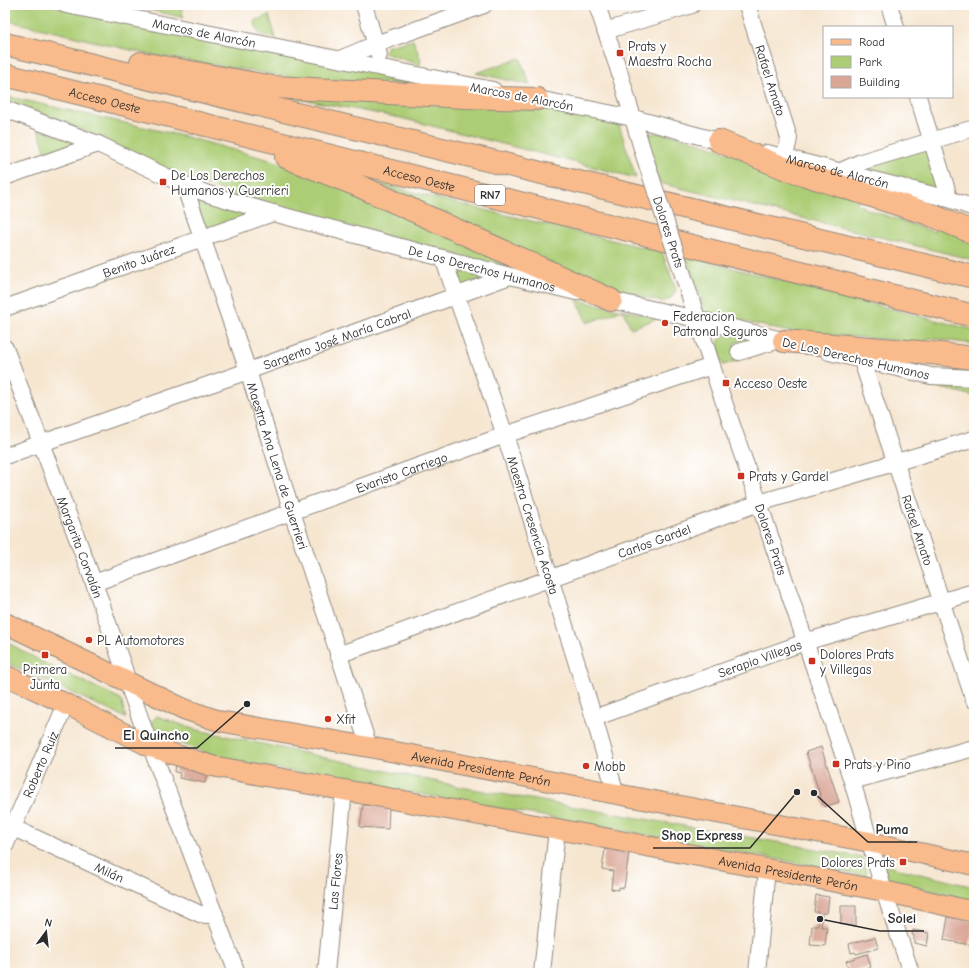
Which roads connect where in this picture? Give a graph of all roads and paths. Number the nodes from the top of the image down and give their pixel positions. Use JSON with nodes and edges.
{"nodes":[{"id":1,"x":66,"y":5,"type":"edge"},
{"id":2,"x":133,"y":5,"type":"edge"},
{"id":3,"x":364,"y":5,"type":"edge"},
{"id":4,"x":484,"y":5,"type":"edge"},
{"id":5,"x":597,"y":5,"type":"edge"},
{"id":6,"x":692,"y":5,"type":"edge"},
{"id":7,"x":747,"y":5,"type":"edge"},
{"id":8,"x":889,"y":5,"type":"edge"},
{"id":9,"x":115,"y":10,"type":"edge"},
{"id":10,"x":896,"y":26,"type":"edge"},
{"id":11,"x":605,"y":31,"type":"junction"},
{"id":12,"x":5,"y":42,"type":"edge"},
{"id":13,"x":376,"y":44,"type":"junction"},
{"id":14,"x":340,"y":59,"type":"junction"},
{"id":15,"x":382,"y":68,"type":"junction"},
{"id":16,"x":5,"y":75,"type":"edge"},
{"id":17,"x":918,"y":98,"type":"edge"},
{"id":18,"x":537,"y":99,"type":"junction"},
{"id":19,"x":5,"y":108,"type":"edge"},
{"id":20,"x":176,"y":117,"type":"junction"},
{"id":21,"x":633,"y":118,"type":"junction"},
{"id":22,"x":974,"y":128,"type":"edge"},
{"id":23,"x":931,"y":140,"type":"junction"},
{"id":24,"x":719,"y":142,"type":"junction"},
{"id":25,"x":98,"y":144,"type":"junction"},
{"id":26,"x":786,"y":157,"type":"junction"},
{"id":27,"x":841,"y":171,"type":"junction"},
{"id":28,"x":5,"y":177,"type":"edge"},
{"id":29,"x":184,"y":185,"type":"junction"},
{"id":30,"x":949,"y":199,"type":"junction"},
{"id":31,"x":974,"y":208,"type":"edge"},
{"id":32,"x":273,"y":213,"type":"junction"},
{"id":33,"x":974,"y":233,"type":"edge"},
{"id":34,"x":203,"y":238,"type":"junction"},
{"id":35,"x":443,"y":258,"type":"junction"},
{"id":36,"x":510,"y":276,"type":"junction"},
{"id":37,"x":974,"y":277,"type":"edge"},
{"id":38,"x":456,"y":296,"type":"junction"},
{"id":39,"x":610,"y":300,"type":"junction"},
{"id":40,"x":5,"y":308,"type":"edge"},
{"id":41,"x":974,"y":316,"type":"edge"},
{"id":42,"x":697,"y":320,"type":"junction"},
{"id":43,"x":782,"y":340,"type":"junction"},
{"id":44,"x":5,"y":348,"type":"edge"},
{"id":45,"x":739,"y":352,"type":"dead end"},
{"id":46,"x":974,"y":358,"type":"edge"},
{"id":47,"x":862,"y":361,"type":"junction"},
{"id":48,"x":712,"y":366,"type":"junction"},
{"id":49,"x":248,"y":371,"type":"junction"},
{"id":50,"x":974,"y":378,"type":"edge"},
{"id":51,"x":504,"y":435,"type":"junction"},
{"id":52,"x":974,"y":439,"type":"edge"},
{"id":53,"x":40,"y":443,"type":"junction"},
{"id":54,"x":5,"y":456,"type":"edge"},
{"id":55,"x":896,"y":462,"type":"junction"},
{"id":56,"x":759,"y":503,"type":"junction"},
{"id":57,"x":292,"y":512,"type":"junction"},
{"id":58,"x":549,"y":578,"type":"junction"},
{"id":59,"x":94,"y":583,"type":"junction"},
{"id":60,"x":974,"y":592,"type":"edge"},
{"id":61,"x":941,"y":602,"type":"junction"},
{"id":62,"x":5,"y":623,"type":"edge"},
{"id":63,"x":805,"y":642,"type":"junction"},
{"id":64,"x":338,"y":655,"type":"junction"},
{"id":65,"x":5,"y":675,"type":"edge"},
{"id":66,"x":127,"y":681,"type":"junction"},
{"id":67,"x":974,"y":700,"type":"edge"},
{"id":68,"x":66,"y":704,"type":"junction"},
{"id":69,"x":594,"y":718,"type":"junction"},
{"id":70,"x":151,"y":747,"type":"junction"},
{"id":71,"x":369,"y":747,"type":"junction"},
{"id":72,"x":974,"y":748,"type":"edge"},
{"id":73,"x":852,"y":782,"type":"junction"},
{"id":74,"x":344,"y":790,"type":"junction"},
{"id":75,"x":616,"y":794,"type":"junction"},
{"id":76,"x":9,"y":826,"type":"edge"},
{"id":77,"x":557,"y":829,"type":"junction"},
{"id":78,"x":870,"y":842,"type":"junction"},
{"id":79,"x":5,"y":846,"type":"edge"},
{"id":80,"x":974,"y":865,"type":"edge"},
{"id":81,"x":767,"y":869,"type":"junction"},
{"id":82,"x":884,"y":891,"type":"junction"},
{"id":83,"x":974,"y":912,"type":"edge"},
{"id":84,"x":215,"y":914,"type":"junction"},
{"id":85,"x":237,"y":973,"type":"edge"},
{"id":86,"x":326,"y":973,"type":"edge"},
{"id":87,"x":542,"y":973,"type":"edge"},
{"id":88,"x":757,"y":973,"type":"edge"},
{"id":89,"x":911,"y":973,"type":"edge"}],
"edges":[{"from":1,"to":9,"type":"street","name":"Marcos de Alarcón"},
{"from":2,"to":9,"type":"street"},
{"from":3,"to":13,"type":"street"},
{"from":4,"to":13,"type":"street"},
{"from":5,"to":11,"type":"street","name":"Dolores Prats"},
{"from":6,"to":11,"type":"street"},
{"from":7,"to":26,"type":"street","name":"Rafael Amato"},
{"from":8,"to":10,"type":"street"},
{"from":9,"to":14,"type":"street","name":"Marcos de Alarcón"},
{"from":11,"to":21,"type":"street","name":"Dolores Prats"},
{"from":12,"to":18,"type":"highway"},
{"from":12,"to":37,"type":"highway"},
{"from":13,"to":14,"type":"street"},
{"from":13,"to":15,"type":"street"},
{"from":14,"to":15,"type":"street","name":"Marcos de Alarcón"},
{"from":15,"to":18,"type":"street","name":"Marcos de Alarcón"},
{"from":16,"to":20,"type":"highway","name":"Acceso Oeste","number":"RN7"},
{"from":17,"to":23,"type":"street"},
{"from":18,"to":21,"type":"street","name":"Marcos de Alarcón"},
{"from":19,"to":25,"type":"street","name":"De Los Derechos Humanos"},
{"from":20,"to":39,"type":"highway"},
{"from":20,"to":41,"type":"highway","name":"Acceso Oeste","number":"RN7"},
{"from":21,"to":24,"type":"street","name":"Marcos de Alarcón"},
{"from":21,"to":42,"type":"street","name":"Dolores Prats","bridge":true},
{"from":22,"to":23,"type":"street"},
{"from":23,"to":27,"type":"street"},
{"from":23,"to":30,"type":"street"},
{"from":24,"to":26,"type":"street","name":"Marcos de Alarcón"},
{"from":24,"to":33,"type":"highway"},
{"from":25,"to":28,"type":"street"},
{"from":25,"to":29,"type":"street","name":"De Los Derechos Humanos"},
{"from":26,"to":27,"type":"street","name":"Marcos de Alarcón"},
{"from":27,"to":30,"type":"street","name":"Marcos de Alarcón"},
{"from":29,"to":32,"type":"street","name":"De Los Derechos Humanos"},
{"from":29,"to":34,"type":"street","name":"Maestra Ana Lena de Guerrieri"},
{"from":30,"to":31,"type":"street","name":"Marcos de Alarcón"},
{"from":32,"to":34,"type":"street","name":"Benito Juárez"},
{"from":32,"to":35,"type":"street","name":"De Los Derechos Humanos"},
{"from":34,"to":40,"type":"street","name":"Benito Juárez"},
{"from":34,"to":49,"type":"street","name":"Maestra Ana Lena de Guerrieri"},
{"from":35,"to":36,"type":"street","name":"De Los Derechos Humanos"},
{"from":35,"to":38,"type":"street","name":"Maestra Cresencia Acosta"},
{"from":36,"to":38,"type":"street","name":"Sargento José María Cabral"},
{"from":36,"to":39,"type":"street","name":"De Los Derechos Humanos"},
{"from":38,"to":49,"type":"street","name":"Sargento José María Cabral"},
{"from":38,"to":51,"type":"street","name":"Maestra Cresencia Acosta"},
{"from":39,"to":42,"type":"street","name":"De Los Derechos Humanos"},
{"from":42,"to":43,"type":"street","name":"De Los Derechos Humanos"},
{"from":42,"to":48,"type":"street","name":"Dolores Prats"},
{"from":43,"to":45,"type":"street"},
{"from":43,"to":46,"type":"highway"},
{"from":43,"to":47,"type":"street","name":"De Los Derechos Humanos"},
{"from":44,"to":53,"type":"street","name":"Margarita Corvalán"},
{"from":47,"to":50,"type":"street","name":"De Los Derechos Humanos"},
{"from":47,"to":55,"type":"street","name":"Rafael Amato"},
{"from":48,"to":51,"type":"street","name":"Evaristo Carriego"},
{"from":48,"to":56,"type":"street","name":"Dolores Prats"},
{"from":49,"to":53,"type":"street","name":"Sargento José María Cabral"},
{"from":49,"to":57,"type":"street","name":"Maestra Ana Lena de Guerrieri"},
{"from":51,"to":57,"type":"street","name":"Evaristo Carriego"},
{"from":51,"to":58,"type":"street","name":"Maestra Cresencia Acosta"},
{"from":52,"to":55,"type":"street","name":"Carlos Gardel"},
{"from":53,"to":54,"type":"street","name":"Sargento José María Cabral"},
{"from":53,"to":59,"type":"street","name":"Margarita Corvalán"},
{"from":55,"to":56,"type":"street","name":"Carlos Gardel"},
{"from":55,"to":61,"type":"street","name":"Rafael Amato"},
{"from":56,"to":58,"type":"street","name":"Carlos Gardel"},
{"from":56,"to":63,"type":"street","name":"Dolores Prats"},
{"from":57,"to":59,"type":"street","name":"Evaristo Carriego"},
{"from":57,"to":64,"type":"street","name":"Maestra Ana Lena de Guerrieri"},
{"from":58,"to":64,"type":"street","name":"Carlos Gardel"},
{"from":58,"to":69,"type":"street","name":"Maestra Cresencia Acosta"},
{"from":59,"to":66,"type":"street","name":"Margarita Corvalán"},
{"from":60,"to":61,"type":"street","name":"Serapio Villegas"},
{"from":61,"to":63,"type":"street","name":"Serapio Villegas"},
{"from":61,"to":67,"type":"street","name":"Rafael Amato"},
{"from":62,"to":66,"type":"main road","name":"Avenida Presidente Perón"},
{"from":63,"to":69,"type":"street","name":"Serapio Villegas"},
{"from":63,"to":73,"type":"street","name":"Dolores Prats"},
{"from":64,"to":71,"type":"street","name":"Maestra Ana Lena de Guerrieri"},
{"from":65,"to":68,"type":"main road","name":"Avenida Presidente Perón"},
{"from":66,"to":70,"type":"street","name":"Margarita Corvalán"},
{"from":66,"to":71,"type":"main road","name":"Avenida Presidente Perón"},
{"from":68,"to":70,"type":"main road","name":"Avenida Presidente Perón"},
{"from":68,"to":76,"type":"street","name":"Roberto Ruiz"},
{"from":69,"to":75,"type":"street","name":"Maestra Cresencia Acosta"},
{"from":70,"to":74,"type":"main road","name":"Avenida Presidente Perón"},
{"from":70,"to":84,"type":"street"},
{"from":71,"to":75,"type":"main road","name":"Avenida Presidente Perón"},
{"from":72,"to":73,"type":"street"},
{"from":73,"to":78,"type":"street","name":"Dolores Prats"},
{"from":74,"to":77,"type":"main road","name":"Avenida Presidente Perón"},
{"from":74,"to":86,"type":"street","name":"Las Flores"},
{"from":75,"to":78,"type":"main road","name":"Avenida Presidente Perón"},
{"from":76,"to":79,"type":"street","name":"Roberto Ruiz"},
{"from":76,"to":84,"type":"street","name":"Milán"},
{"from":77,"to":81,"type":"main road","name":"Avenida Presidente Perón"},
{"from":77,"to":87,"type":"street"},
{"from":78,"to":80,"type":"main road","name":"Avenida Presidente Perón"},
{"from":78,"to":82,"type":"street","name":"Dolores Prats"},
{"from":81,"to":82,"type":"main road","name":"Avenida Presidente Perón"},
{"from":81,"to":88,"type":"street"},
{"from":82,"to":83,"type":"main road","name":"Avenida Presidente Perón"},
{"from":82,"to":89,"type":"street","name":"Dolores Prats"},
{"from":84,"to":85,"type":"street"}]}
